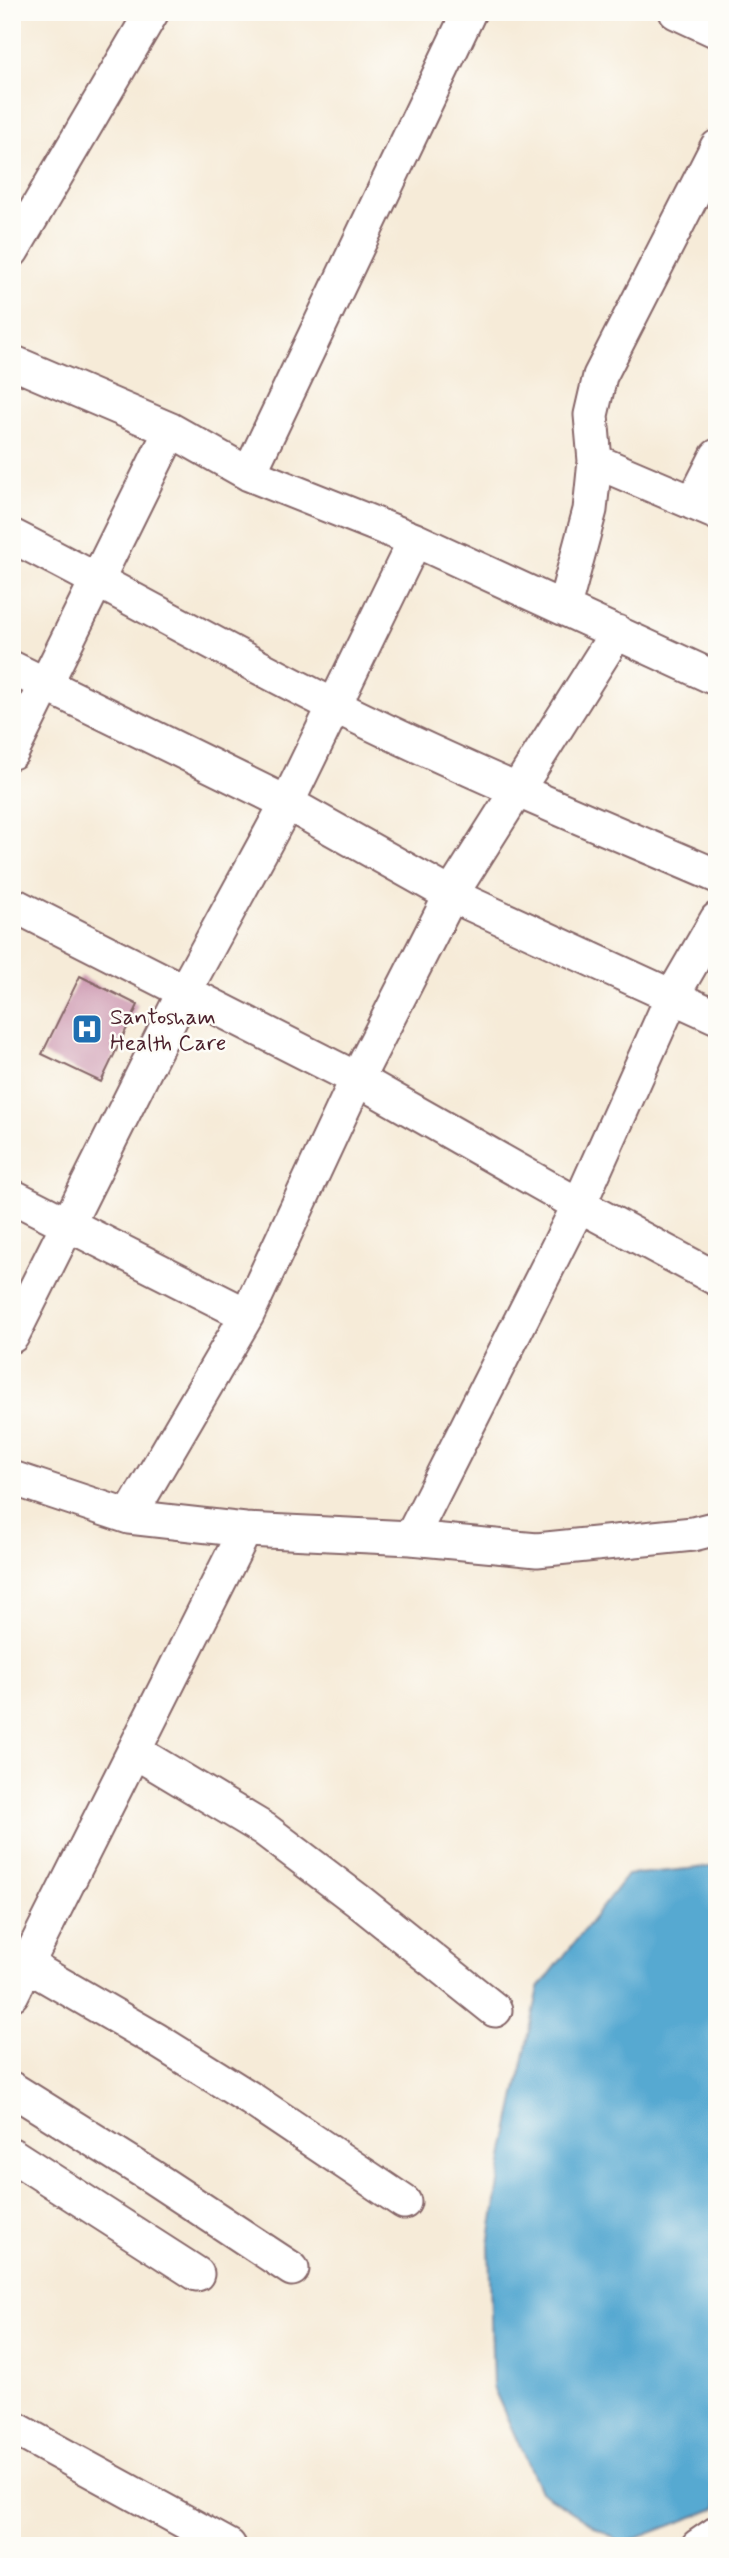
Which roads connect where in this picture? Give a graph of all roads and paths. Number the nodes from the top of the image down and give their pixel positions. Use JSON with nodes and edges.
{"nodes":[{"id":1,"x":152,"y":12,"type":"edge"},
{"id":2,"x":469,"y":12,"type":"edge"},
{"id":3,"x":676,"y":12,"type":"edge"},
{"id":4,"x":717,"y":31,"type":"edge"},
{"id":5,"x":717,"y":147,"type":"edge"},
{"id":6,"x":22,"y":212,"type":"edge"},
{"id":7,"x":12,"y":251,"type":"edge"},
{"id":8,"x":12,"y":362,"type":"edge"},
{"id":9,"x":172,"y":430,"type":"junction"},
{"id":10,"x":717,"y":456,"type":"edge"},
{"id":11,"x":595,"y":461,"type":"junction"},
{"id":12,"x":249,"y":474,"type":"junction"},
{"id":13,"x":705,"y":508,"type":"edge"},
{"id":14,"x":12,"y":536,"type":"edge"},
{"id":15,"x":415,"y":540,"type":"junction"},
{"id":16,"x":98,"y":579,"type":"junction"},
{"id":17,"x":564,"y":607,"type":"junction"},
{"id":18,"x":617,"y":632,"type":"junction"},
{"id":19,"x":12,"y":668,"type":"edge"},
{"id":20,"x":717,"y":679,"type":"edge"},
{"id":21,"x":45,"y":685,"type":"junction"},
{"id":22,"x":334,"y":706,"type":"junction"},
{"id":23,"x":12,"y":752,"type":"edge"},
{"id":24,"x":518,"y":791,"type":"junction"},
{"id":25,"x":287,"y":803,"type":"junction"},
{"id":26,"x":717,"y":876,"type":"edge"},
{"id":27,"x":452,"y":895,"type":"junction"},
{"id":28,"x":12,"y":904,"type":"edge"},
{"id":29,"x":717,"y":919,"type":"edge"},
{"id":30,"x":184,"y":992,"type":"junction"},
{"id":31,"x":673,"y":995,"type":"junction"},
{"id":32,"x":717,"y":1017,"type":"edge"},
{"id":33,"x":357,"y":1079,"type":"junction"},
{"id":34,"x":12,"y":1196,"type":"edge"},
{"id":35,"x":579,"y":1205,"type":"junction"},
{"id":36,"x":68,"y":1225,"type":"junction"},
{"id":37,"x":717,"y":1279,"type":"edge"},
{"id":38,"x":247,"y":1315,"type":"junction"},
{"id":39,"x":12,"y":1336,"type":"edge"},
{"id":40,"x":12,"y":1478,"type":"edge"},
{"id":41,"x":129,"y":1517,"type":"junction"},
{"id":42,"x":717,"y":1528,"type":"edge"},
{"id":43,"x":245,"y":1530,"type":"junction"},
{"id":44,"x":411,"y":1538,"type":"junction"},
{"id":45,"x":134,"y":1751,"type":"junction"},
{"id":46,"x":19,"y":1980,"type":"edge"},
{"id":47,"x":495,"y":2010,"type":"dead end"},
{"id":48,"x":12,"y":2090,"type":"edge"},
{"id":49,"x":12,"y":2155,"type":"edge"},
{"id":50,"x":404,"y":2202,"type":"dead end"},
{"id":51,"x":292,"y":2269,"type":"dead end"},
{"id":52,"x":197,"y":2274,"type":"dead end"},
{"id":53,"x":12,"y":2427,"type":"edge"},
{"id":54,"x":717,"y":2533,"type":"edge"},
{"id":55,"x":229,"y":2546,"type":"edge"},
{"id":56,"x":698,"y":2546,"type":"edge"}],
"edges":[{"from":1,"to":6,"type":"street"},
{"from":2,"to":12,"type":"street"},
{"from":3,"to":4,"type":"street"},
{"from":5,"to":11,"type":"street"},
{"from":6,"to":7,"type":"street"},
{"from":8,"to":9,"type":"street"},
{"from":9,"to":12,"type":"street"},
{"from":9,"to":16,"type":"street"},
{"from":10,"to":13,"type":"street"},
{"from":11,"to":13,"type":"street"},
{"from":11,"to":17,"type":"street"},
{"from":12,"to":15,"type":"street"},
{"from":14,"to":16,"type":"street"},
{"from":15,"to":17,"type":"street"},
{"from":15,"to":22,"type":"street"},
{"from":16,"to":21,"type":"street"},
{"from":16,"to":22,"type":"street"},
{"from":17,"to":18,"type":"street"},
{"from":18,"to":20,"type":"street"},
{"from":18,"to":24,"type":"street"},
{"from":19,"to":21,"type":"street"},
{"from":21,"to":23,"type":"street"},
{"from":21,"to":25,"type":"street"},
{"from":22,"to":24,"type":"street"},
{"from":22,"to":25,"type":"street"},
{"from":24,"to":26,"type":"street"},
{"from":24,"to":27,"type":"street"},
{"from":25,"to":27,"type":"street"},
{"from":25,"to":30,"type":"street"},
{"from":27,"to":31,"type":"street"},
{"from":27,"to":33,"type":"street"},
{"from":28,"to":30,"type":"street"},
{"from":29,"to":31,"type":"street"},
{"from":30,"to":33,"type":"street"},
{"from":30,"to":36,"type":"street"},
{"from":31,"to":32,"type":"street"},
{"from":31,"to":35,"type":"street"},
{"from":33,"to":35,"type":"street"},
{"from":33,"to":38,"type":"street"},
{"from":34,"to":36,"type":"street"},
{"from":35,"to":37,"type":"street"},
{"from":35,"to":44,"type":"street"},
{"from":36,"to":38,"type":"street"},
{"from":36,"to":39,"type":"street"},
{"from":38,"to":41,"type":"street"},
{"from":40,"to":41,"type":"street"},
{"from":41,"to":43,"type":"street"},
{"from":42,"to":44,"type":"street"},
{"from":43,"to":44,"type":"street"},
{"from":43,"to":45,"type":"street"},
{"from":45,"to":46,"type":"street"},
{"from":45,"to":47,"type":"street"},
{"from":46,"to":50,"type":"street"},
{"from":48,"to":51,"type":"street"},
{"from":49,"to":52,"type":"street"},
{"from":53,"to":55,"type":"street"},
{"from":54,"to":56,"type":"street"}]}
